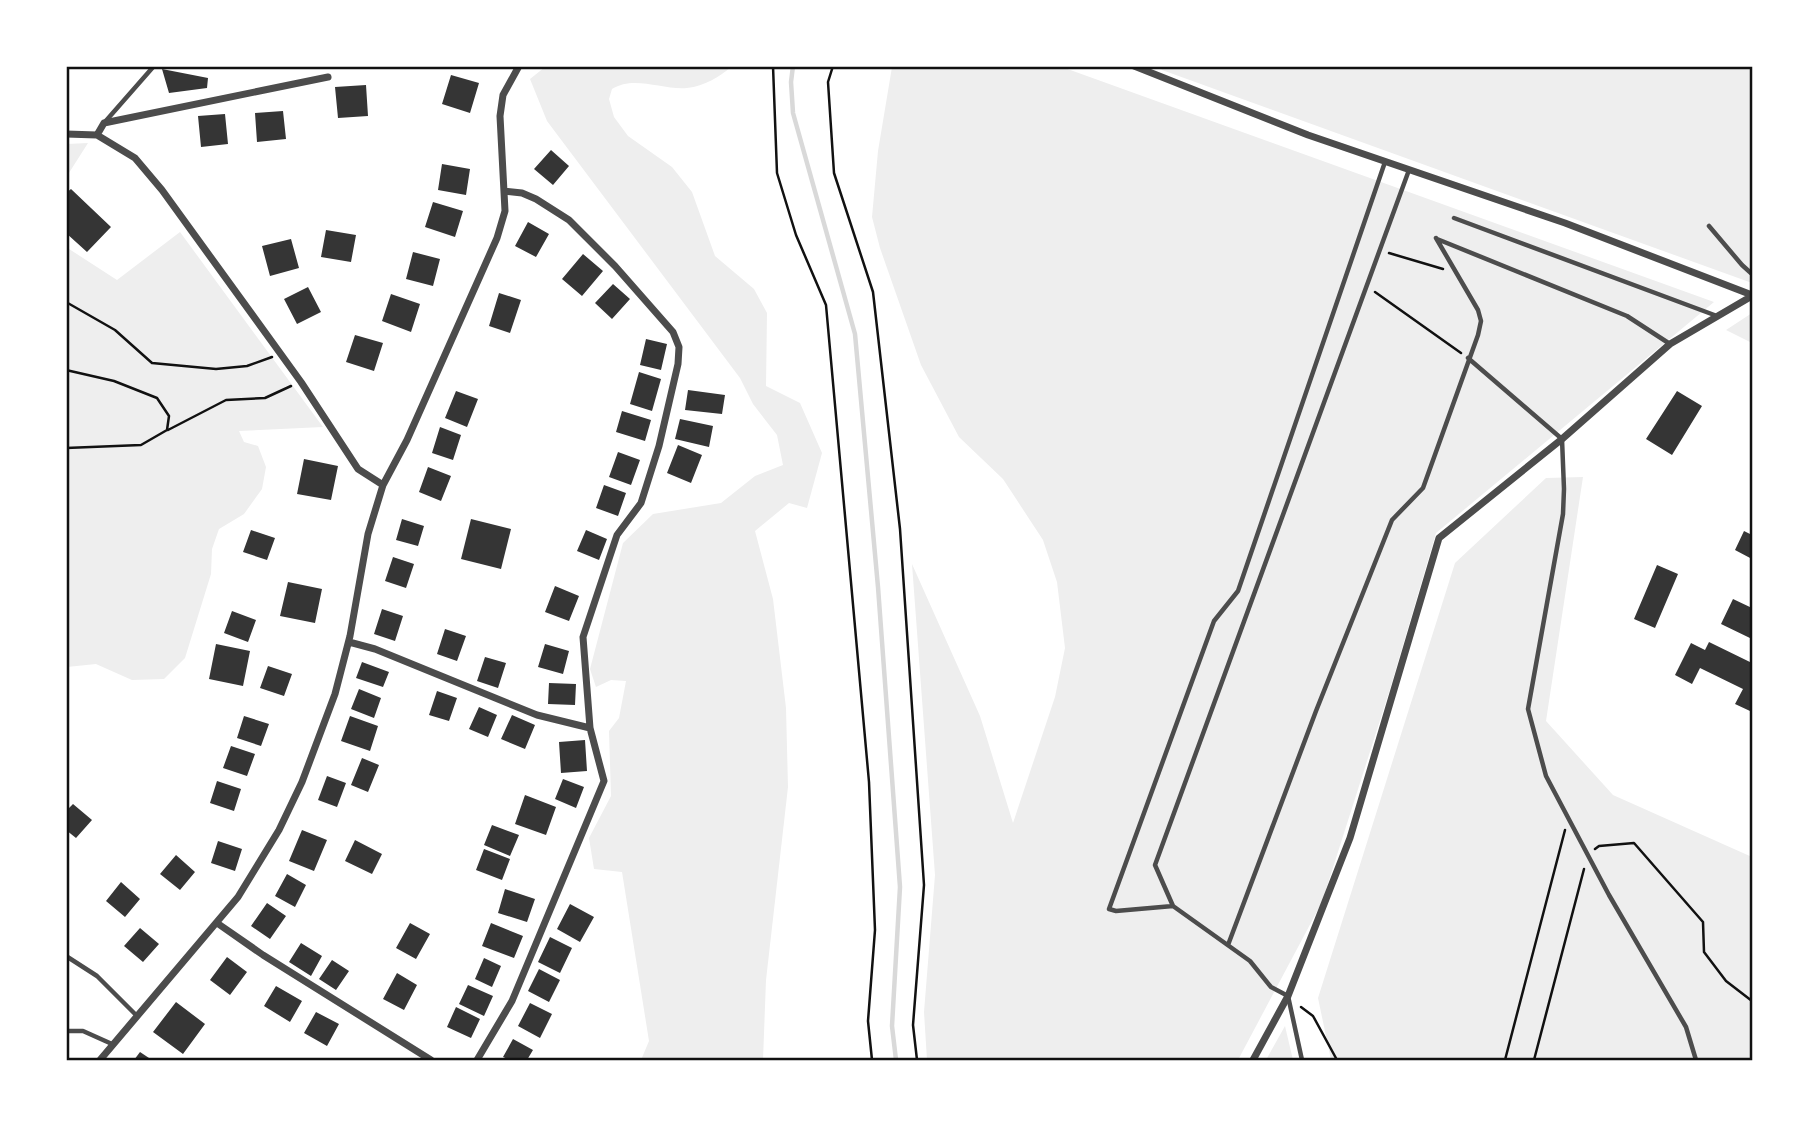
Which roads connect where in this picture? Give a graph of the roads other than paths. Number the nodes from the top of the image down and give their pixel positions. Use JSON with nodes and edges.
{"nodes":[{"id":1,"x":154,"y":66,"type":"edge"},
{"id":2,"x":519,"y":66,"type":"edge"},
{"id":3,"x":1139,"y":67,"type":"edge"},
{"id":4,"x":328,"y":77,"type":"dead end"},
{"id":5,"x":104,"y":123,"type":"junction"},
{"id":6,"x":66,"y":134,"type":"edge"},
{"id":7,"x":97,"y":135,"type":"junction"},
{"id":8,"x":1385,"y":162,"type":"junction"},
{"id":9,"x":1409,"y":170,"type":"junction"},
{"id":10,"x":504,"y":191,"type":"junction"},
{"id":11,"x":1454,"y":218,"type":"dead end"},
{"id":12,"x":1709,"y":226,"type":"dead end"},
{"id":13,"x":1752,"y":274,"type":"edge"},
{"id":14,"x":1752,"y":296,"type":"edge"},
{"id":15,"x":1718,"y":316,"type":"junction"},
{"id":16,"x":1670,"y":344,"type":"junction"},
{"id":17,"x":1468,"y":358,"type":"junction"},
{"id":18,"x":1562,"y":439,"type":"junction"},
{"id":19,"x":383,"y":485,"type":"junction"},
{"id":20,"x":349,"y":642,"type":"junction"},
{"id":21,"x":590,"y":728,"type":"junction"},
{"id":22,"x":1173,"y":906,"type":"junction"},
{"id":23,"x":218,"y":923,"type":"junction"},
{"id":24,"x":1228,"y":945,"type":"junction"},
{"id":25,"x":66,"y":956,"type":"edge"},
{"id":26,"x":70,"y":961,"type":"edge"},
{"id":27,"x":1288,"y":996,"type":"junction"},
{"id":28,"x":137,"y":1016,"type":"junction"},
{"id":29,"x":66,"y":1031,"type":"edge"},
{"id":30,"x":113,"y":1045,"type":"junction"},
{"id":31,"x":100,"y":1060,"type":"edge"},
{"id":32,"x":431,"y":1060,"type":"edge"},
{"id":33,"x":477,"y":1060,"type":"edge"},
{"id":34,"x":1253,"y":1060,"type":"edge"},
{"id":35,"x":1302,"y":1060,"type":"edge"},
{"id":36,"x":1696,"y":1060,"type":"edge"}],
"edges":[{"from":1,"to":5,"type":"lane"},
{"from":2,"to":10,"type":"street"},
{"from":3,"to":8,"type":"street"},
{"from":4,"to":5,"type":"street"},
{"from":5,"to":7,"type":"street"},
{"from":6,"to":7,"type":"street"},
{"from":7,"to":19,"type":"street"},
{"from":8,"to":9,"type":"street"},
{"from":8,"to":22,"type":"lane"},
{"from":9,"to":14,"type":"street"},
{"from":9,"to":22,"type":"lane"},
{"from":10,"to":19,"type":"street"},
{"from":10,"to":21,"type":"street"},
{"from":11,"to":15,"type":"lane"},
{"from":12,"to":13,"type":"lane"},
{"from":14,"to":15,"type":"street"},
{"from":15,"to":16,"type":"street"},
{"from":16,"to":17,"type":"lane"},
{"from":16,"to":18,"type":"street"},
{"from":17,"to":18,"type":"lane"},
{"from":17,"to":24,"type":"lane"},
{"from":18,"to":27,"type":"street"},
{"from":18,"to":36,"type":"lane"},
{"from":19,"to":20,"type":"street"},
{"from":20,"to":21,"type":"street"},
{"from":20,"to":23,"type":"street"},
{"from":21,"to":33,"type":"street"},
{"from":22,"to":24,"type":"lane"},
{"from":23,"to":28,"type":"street"},
{"from":23,"to":32,"type":"street"},
{"from":24,"to":27,"type":"lane"},
{"from":25,"to":26,"type":"lane"},
{"from":26,"to":28,"type":"lane"},
{"from":27,"to":34,"type":"street"},
{"from":27,"to":35,"type":"lane"},
{"from":28,"to":30,"type":"street"},
{"from":29,"to":30,"type":"lane"},
{"from":30,"to":31,"type":"street"}]}
